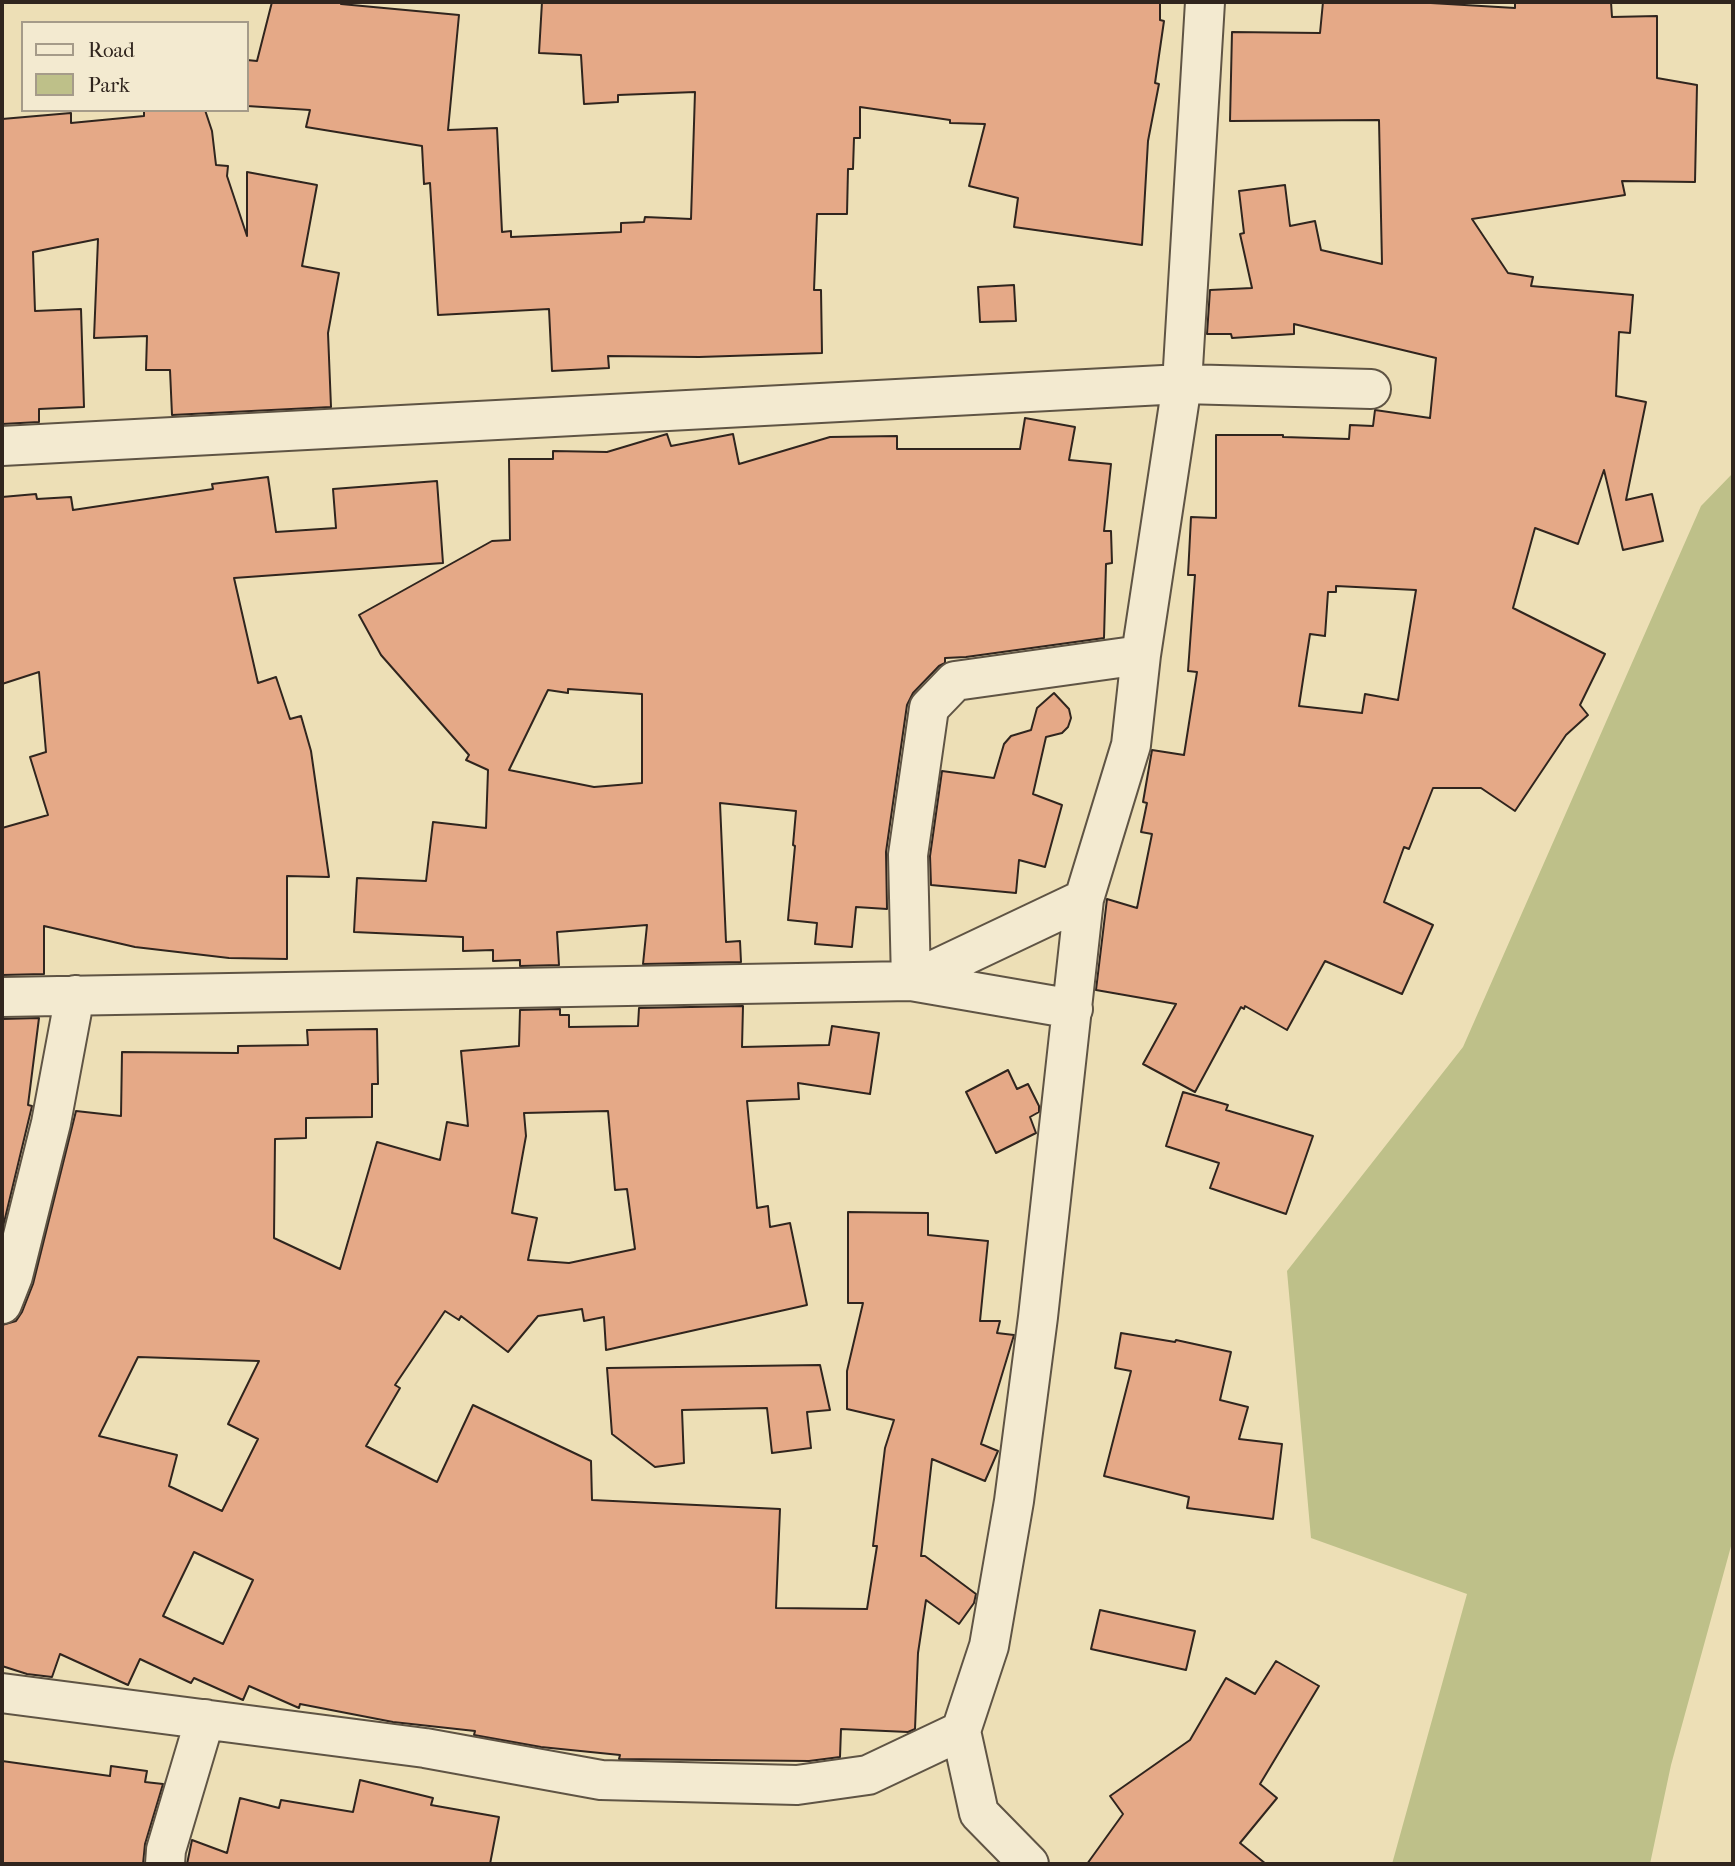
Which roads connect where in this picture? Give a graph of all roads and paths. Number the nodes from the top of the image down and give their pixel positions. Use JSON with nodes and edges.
{"nodes":[{"id":1,"x":1205,"y":2,"type":"edge"},
{"id":2,"x":1182,"y":384,"type":"junction"},
{"id":3,"x":1371,"y":389,"type":"dead end"},
{"id":4,"x":2,"y":446,"type":"edge"},
{"id":5,"x":1141,"y":655,"type":"junction"},
{"id":6,"x":1084,"y":899,"type":"junction"},
{"id":7,"x":911,"y":982,"type":"junction"},
{"id":8,"x":75,"y":995,"type":"junction"},
{"id":9,"x":2,"y":997,"type":"edge"},
{"id":10,"x":1073,"y":1009,"type":"junction"},
{"id":11,"x":2,"y":1304,"type":"edge"},
{"id":12,"x":2,"y":1693,"type":"edge"},
{"id":13,"x":205,"y":1719,"type":"junction"},
{"id":14,"x":961,"y":1731,"type":"junction"},
{"id":15,"x":164,"y":1864,"type":"edge"},
{"id":16,"x":1030,"y":1864,"type":"edge"}],
"edges":[{"from":1,"to":2,"type":"street"},
{"from":2,"to":3,"type":"street"},
{"from":2,"to":4,"type":"street"},
{"from":2,"to":5,"type":"street"},
{"from":5,"to":6,"type":"street"},
{"from":5,"to":7,"type":"street"},
{"from":6,"to":7,"type":"street"},
{"from":6,"to":10,"type":"street"},
{"from":7,"to":8,"type":"street"},
{"from":7,"to":10,"type":"street"},
{"from":8,"to":9,"type":"street"},
{"from":8,"to":11,"type":"street"},
{"from":10,"to":14,"type":"street"},
{"from":12,"to":13,"type":"street"},
{"from":13,"to":14,"type":"street"},
{"from":13,"to":15,"type":"street"},
{"from":14,"to":16,"type":"street"}]}
